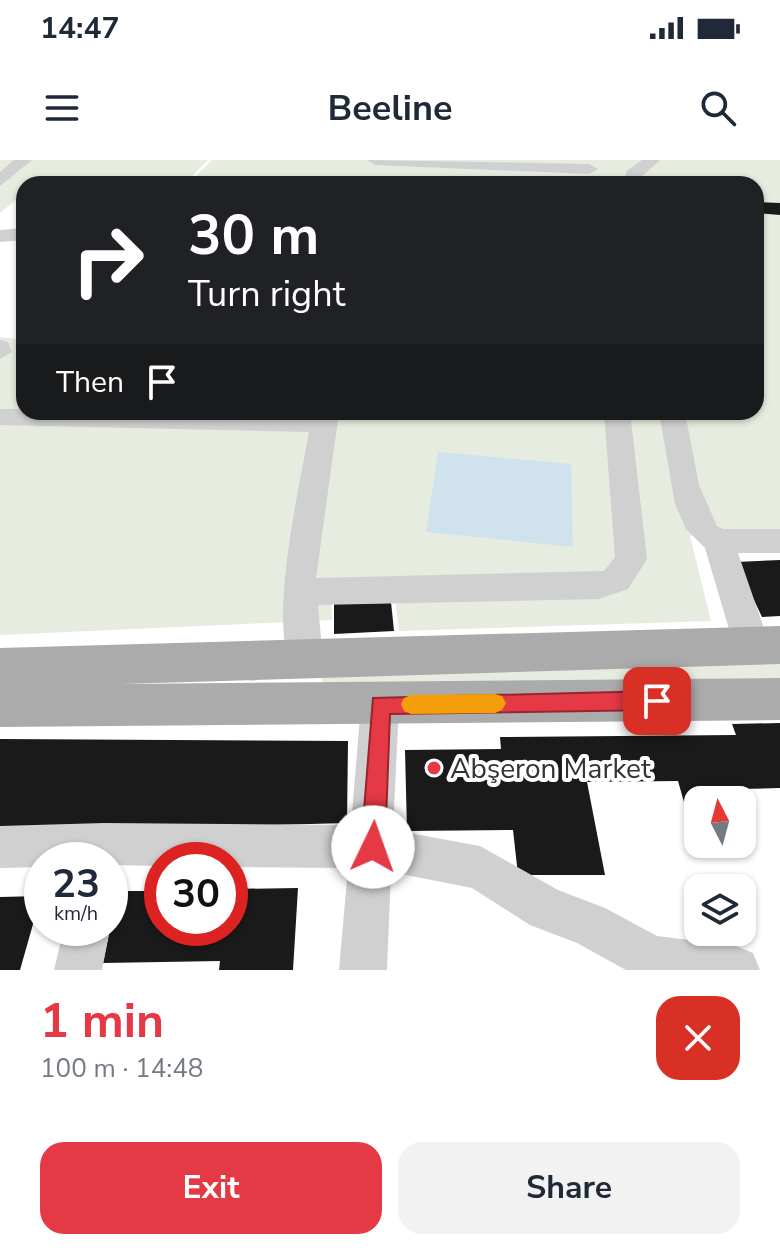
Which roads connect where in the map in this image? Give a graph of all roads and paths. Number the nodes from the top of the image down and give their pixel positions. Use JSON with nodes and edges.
{"nodes":[{"id":1,"x":24,"y":160,"type":"edge"},
{"id":2,"x":652,"y":160,"type":"edge"},
{"id":3,"x":373,"y":164,"type":"edge"},
{"id":4,"x":589,"y":171,"type":"edge"},
{"id":5,"x":637,"y":176,"type":"edge"},
{"id":6,"x":0,"y":181,"type":"edge"},
{"id":7,"x":324,"y":420,"type":"edge"},
{"id":8,"x":618,"y":420,"type":"edge"},
{"id":9,"x":674,"y":420,"type":"edge"},
{"id":10,"x":718,"y":541,"type":"junction"},
{"id":11,"x":780,"y":541,"type":"edge"},
{"id":12,"x":300,"y":592,"type":"junction"},
{"id":13,"x":766,"y":646,"type":"edge"},
{"id":14,"x":305,"y":660,"type":"junction"},
{"id":15,"x":0,"y":668,"type":"edge"},
{"id":16,"x":780,"y":699,"type":"edge"},
{"id":17,"x":301,"y":705,"type":"junction"},
{"id":18,"x":380,"y":705,"type":"junction"},
{"id":19,"x":0,"y":706,"type":"edge"},
{"id":20,"x":0,"y":847,"type":"edge"},
{"id":21,"x":373,"y":847,"type":"junction"},
{"id":22,"x":24,"y":848,"type":"edge"},
{"id":23,"x":128,"y":852,"type":"edge"},
{"id":24,"x":83,"y":946,"type":"edge"},
{"id":25,"x":78,"y":970,"type":"edge"},
{"id":26,"x":363,"y":970,"type":"edge"},
{"id":27,"x":736,"y":970,"type":"edge"}],
"edges":[{"from":1,"to":6,"type":"street"},
{"from":2,"to":5,"type":"street"},
{"from":3,"to":4,"type":"street"},
{"from":7,"to":12,"type":"street"},
{"from":8,"to":12,"type":"street"},
{"from":9,"to":10,"type":"street"},
{"from":10,"to":11,"type":"street"},
{"from":10,"to":13,"type":"street"},
{"from":12,"to":14,"type":"street"},
{"from":13,"to":14,"type":"main road"},
{"from":14,"to":15,"type":"main road"},
{"from":14,"to":17,"type":"main road"},
{"from":16,"to":18,"type":"main road"},
{"from":17,"to":18,"type":"main road"},
{"from":17,"to":19,"type":"main road"},
{"from":18,"to":21,"type":"street"},
{"from":20,"to":22,"type":"street"},
{"from":21,"to":23,"type":"street"},
{"from":21,"to":26,"type":"street"},
{"from":21,"to":27,"type":"street"},
{"from":24,"to":25,"type":"street"}]}
